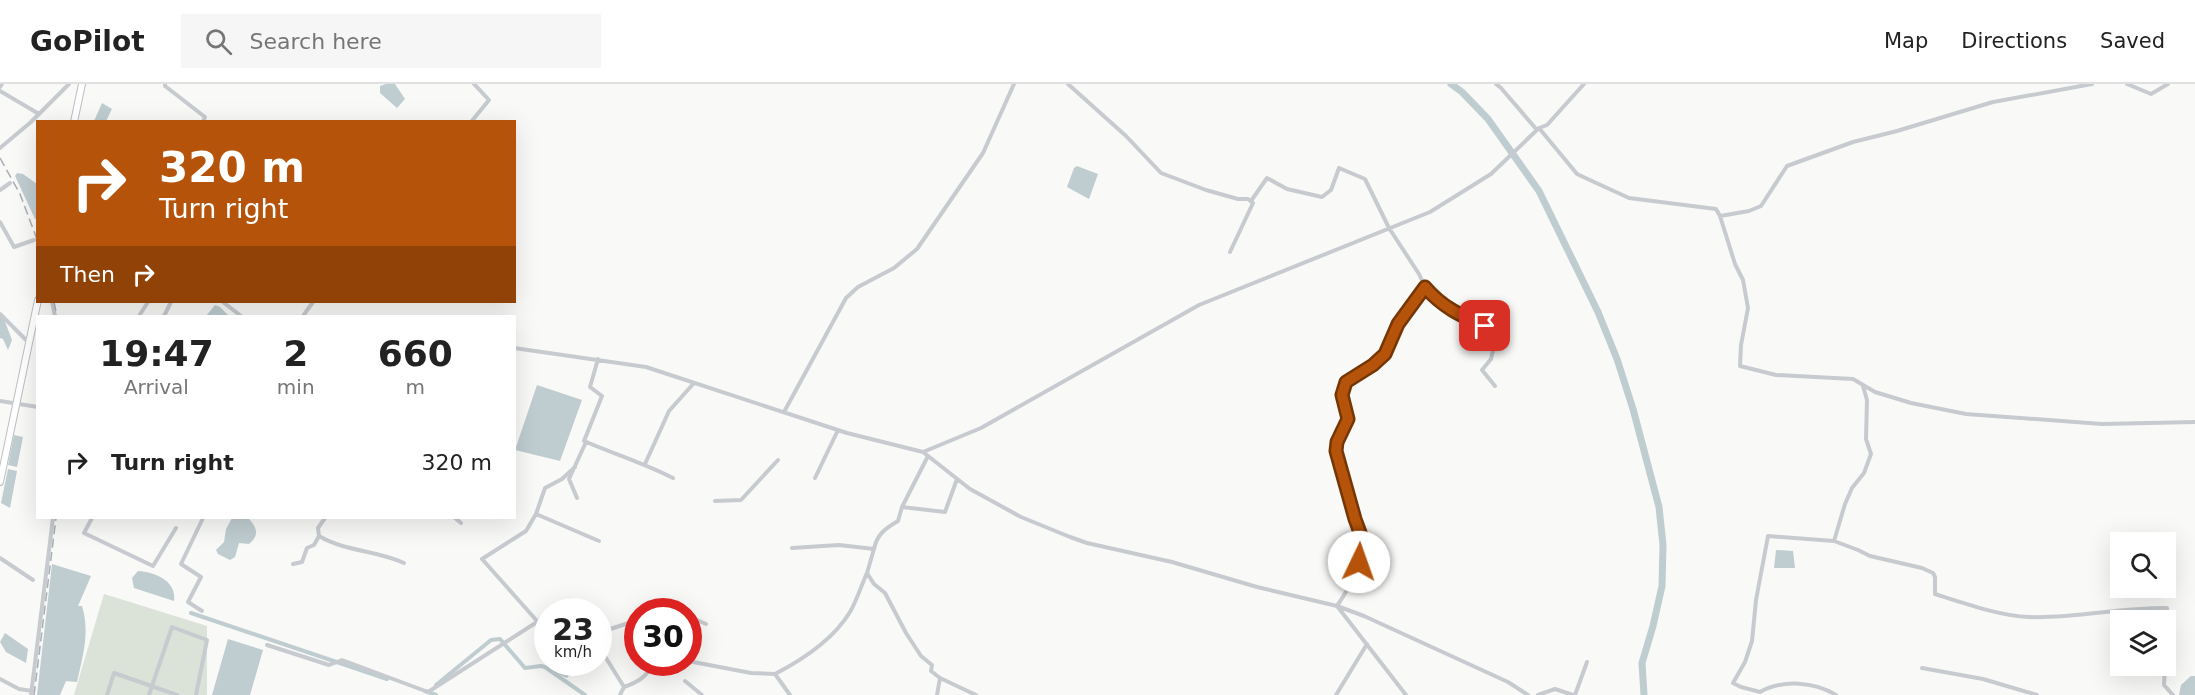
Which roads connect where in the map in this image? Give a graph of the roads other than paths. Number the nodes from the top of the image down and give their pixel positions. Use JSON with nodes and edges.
{"nodes":[{"id":1,"x":82,"y":84,"type":"edge"},
{"id":2,"x":165,"y":84,"type":"edge"},
{"id":3,"x":474,"y":84,"type":"edge"},
{"id":4,"x":1014,"y":84,"type":"edge"},
{"id":5,"x":1068,"y":84,"type":"edge"},
{"id":6,"x":1496,"y":84,"type":"edge"},
{"id":7,"x":1584,"y":84,"type":"edge"},
{"id":8,"x":2092,"y":84,"type":"edge"},
{"id":9,"x":2127,"y":84,"type":"edge"},
{"id":10,"x":2168,"y":84,"type":"edge"},
{"id":11,"x":67,"y":85,"type":"edge"},
{"id":12,"x":1,"y":89,"type":"edge"},
{"id":13,"x":39,"y":114,"type":"junction"},
{"id":14,"x":74,"y":120,"type":"edge"},
{"id":15,"x":204,"y":120,"type":"edge"},
{"id":16,"x":473,"y":120,"type":"edge"},
{"id":17,"x":1538,"y":129,"type":"junction"},
{"id":18,"x":0,"y":148,"type":"edge"},
{"id":19,"x":10,"y":183,"type":"dead end"},
{"id":20,"x":0,"y":190,"type":"edge"},
{"id":21,"x":1251,"y":201,"type":"junction"},
{"id":22,"x":1720,"y":216,"type":"junction"},
{"id":23,"x":0,"y":222,"type":"edge"},
{"id":24,"x":1389,"y":228,"type":"junction"},
{"id":25,"x":34,"y":240,"type":"dead end"},
{"id":26,"x":1230,"y":252,"type":"dead end"},
{"id":27,"x":1425,"y":287,"type":"junction"},
{"id":28,"x":37,"y":303,"type":"edge"},
{"id":29,"x":224,"y":303,"type":"edge"},
{"id":30,"x":0,"y":314,"type":"edge"},
{"id":31,"x":240,"y":315,"type":"edge"},
{"id":32,"x":29,"y":344,"type":"junction"},
{"id":33,"x":516,"y":348,"type":"edge"},
{"id":34,"x":598,"y":359,"type":"junction"},
{"id":35,"x":694,"y":383,"type":"junction"},
{"id":36,"x":1863,"y":385,"type":"junction"},
{"id":37,"x":1495,"y":386,"type":"dead end"},
{"id":38,"x":0,"y":401,"type":"edge"},
{"id":39,"x":16,"y":404,"type":"junction"},
{"id":40,"x":36,"y":407,"type":"edge"},
{"id":41,"x":784,"y":412,"type":"junction"},
{"id":42,"x":2195,"y":422,"type":"edge"},
{"id":43,"x":838,"y":430,"type":"junction"},
{"id":44,"x":586,"y":442,"type":"junction"},
{"id":45,"x":923,"y":452,"type":"junction"},
{"id":46,"x":928,"y":456,"type":"junction"},
{"id":47,"x":778,"y":460,"type":"dead end"},
{"id":48,"x":645,"y":464,"type":"junction"},
{"id":49,"x":575,"y":466,"type":"junction"},
{"id":50,"x":673,"y":478,"type":"dead end"},
{"id":51,"x":815,"y":478,"type":"dead end"},
{"id":52,"x":957,"y":479,"type":"junction"},
{"id":53,"x":0,"y":482,"type":"edge"},
{"id":54,"x":577,"y":498,"type":"dead end"},
{"id":55,"x":715,"y":501,"type":"dead end"},
{"id":56,"x":903,"y":507,"type":"junction"},
{"id":57,"x":536,"y":514,"type":"junction"},
{"id":58,"x":53,"y":519,"type":"edge"},
{"id":59,"x":91,"y":519,"type":"edge"},
{"id":60,"x":203,"y":519,"type":"edge"},
{"id":61,"x":324,"y":519,"type":"edge"},
{"id":62,"x":456,"y":519,"type":"edge"},
{"id":63,"x":461,"y":523,"type":"dead end"},
{"id":64,"x":176,"y":528,"type":"dead end"},
{"id":65,"x":319,"y":536,"type":"junction"},
{"id":66,"x":598,"y":541,"type":"dead end"},
{"id":67,"x":1834,"y":541,"type":"junction"},
{"id":68,"x":792,"y":548,"type":"dead end"},
{"id":69,"x":874,"y":549,"type":"junction"},
{"id":70,"x":0,"y":558,"type":"edge"},
{"id":71,"x":293,"y":564,"type":"dead end"},
{"id":72,"x":404,"y":564,"type":"dead end"},
{"id":73,"x":867,"y":573,"type":"junction"},
{"id":74,"x":33,"y":580,"type":"dead end"},
{"id":75,"x":1337,"y":606,"type":"junction"},
{"id":76,"x":2167,"y":610,"type":"edge"},
{"id":77,"x":201,"y":611,"type":"dead end"},
{"id":78,"x":534,"y":618,"type":"edge"},
{"id":79,"x":702,"y":622,"type":"edge"},
{"id":80,"x":534,"y":623,"type":"edge"},
{"id":81,"x":706,"y":624,"type":"dead end"},
{"id":82,"x":1367,"y":644,"type":"junction"},
{"id":83,"x":267,"y":645,"type":"dead end"},
{"id":84,"x":1587,"y":662,"type":"dead end"},
{"id":85,"x":702,"y":664,"type":"edge"},
{"id":86,"x":612,"y":668,"type":"edge"},
{"id":87,"x":1922,"y":668,"type":"dead end"},
{"id":88,"x":774,"y":674,"type":"junction"},
{"id":89,"x":644,"y":676,"type":"edge"},
{"id":90,"x":2164,"y":676,"type":"edge"},
{"id":91,"x":940,"y":678,"type":"junction"},
{"id":92,"x":0,"y":679,"type":"edge"},
{"id":93,"x":685,"y":681,"type":"dead end"},
{"id":94,"x":152,"y":686,"type":"junction"},
{"id":95,"x":624,"y":687,"type":"junction"},
{"id":96,"x":31,"y":693,"type":"edge"},
{"id":97,"x":107,"y":695,"type":"edge"},
{"id":98,"x":149,"y":695,"type":"edge"},
{"id":99,"x":178,"y":695,"type":"edge"},
{"id":100,"x":196,"y":695,"type":"edge"},
{"id":101,"x":620,"y":695,"type":"edge"},
{"id":102,"x":702,"y":695,"type":"edge"},
{"id":103,"x":790,"y":695,"type":"edge"},
{"id":104,"x":937,"y":695,"type":"edge"},
{"id":105,"x":976,"y":695,"type":"edge"},
{"id":106,"x":1336,"y":695,"type":"edge"},
{"id":107,"x":1406,"y":695,"type":"edge"},
{"id":108,"x":1528,"y":695,"type":"edge"},
{"id":109,"x":1539,"y":695,"type":"edge"},
{"id":110,"x":1574,"y":695,"type":"edge"},
{"id":111,"x":1836,"y":695,"type":"edge"},
{"id":112,"x":2037,"y":695,"type":"edge"},
{"id":113,"x":2173,"y":695,"type":"edge"}],
"edges":[{"from":1,"to":14,"type":"highway"},
{"from":2,"to":15,"type":"street"},
{"from":3,"to":16,"type":"street"},
{"from":4,"to":41,"type":"street"},
{"from":5,"to":21,"type":"street"},
{"from":6,"to":17,"type":"street"},
{"from":7,"to":17,"type":"street"},
{"from":8,"to":22,"type":"street"},
{"from":9,"to":10,"type":"street"},
{"from":11,"to":13,"type":"street"},
{"from":12,"to":13,"type":"street"},
{"from":13,"to":18,"type":"street"},
{"from":17,"to":22,"type":"street"},
{"from":17,"to":24,"type":"street"},
{"from":19,"to":20,"type":"street"},
{"from":21,"to":24,"type":"street"},
{"from":21,"to":26,"type":"street"},
{"from":22,"to":36,"type":"street"},
{"from":23,"to":25,"type":"street"},
{"from":24,"to":27,"type":"street"},
{"from":24,"to":45,"type":"street"},
{"from":27,"to":37,"type":"street"},
{"from":27,"to":75,"type":"street"},
{"from":28,"to":32,"type":"highway"},
{"from":29,"to":31,"type":"street"},
{"from":30,"to":32,"type":"street"},
{"from":32,"to":39,"type":"highway"},
{"from":33,"to":34,"type":"street"},
{"from":34,"to":35,"type":"street"},
{"from":34,"to":44,"type":"street"},
{"from":35,"to":41,"type":"street"},
{"from":35,"to":48,"type":"street"},
{"from":36,"to":42,"type":"street"},
{"from":36,"to":67,"type":"street"},
{"from":38,"to":39,"type":"street"},
{"from":39,"to":40,"type":"street"},
{"from":39,"to":53,"type":"highway"},
{"from":41,"to":43,"type":"street"},
{"from":43,"to":45,"type":"street"},
{"from":43,"to":51,"type":"street"},
{"from":44,"to":48,"type":"street"},
{"from":44,"to":49,"type":"street"},
{"from":45,"to":46,"type":"street"},
{"from":46,"to":52,"type":"street"},
{"from":46,"to":56,"type":"street"},
{"from":47,"to":55,"type":"street"},
{"from":48,"to":50,"type":"street"},
{"from":49,"to":54,"type":"street"},
{"from":49,"to":57,"type":"street"},
{"from":52,"to":56,"type":"street"},
{"from":52,"to":75,"type":"street"},
{"from":56,"to":69,"type":"street"},
{"from":57,"to":66,"type":"street"},
{"from":57,"to":78,"type":"street"},
{"from":58,"to":96,"type":"street"},
{"from":59,"to":64,"type":"street"},
{"from":60,"to":77,"type":"street"},
{"from":61,"to":65,"type":"street"},
{"from":62,"to":63,"type":"street"},
{"from":65,"to":71,"type":"street"},
{"from":65,"to":72,"type":"street"},
{"from":67,"to":76,"type":"street"},
{"from":67,"to":111,"type":"street"},
{"from":68,"to":69,"type":"street"},
{"from":69,"to":73,"type":"street"},
{"from":70,"to":74,"type":"street"},
{"from":73,"to":88,"type":"street"},
{"from":73,"to":91,"type":"street"},
{"from":75,"to":82,"type":"street"},
{"from":75,"to":108,"type":"street"},
{"from":79,"to":81,"type":"street"},
{"from":80,"to":83,"type":"street"},
{"from":82,"to":106,"type":"street"},
{"from":82,"to":107,"type":"street"},
{"from":84,"to":110,"type":"street"},
{"from":85,"to":88,"type":"street"},
{"from":86,"to":95,"type":"street"},
{"from":87,"to":112,"type":"street"},
{"from":88,"to":103,"type":"street"},
{"from":89,"to":95,"type":"street"},
{"from":90,"to":113,"type":"street"},
{"from":91,"to":104,"type":"street"},
{"from":91,"to":105,"type":"street"},
{"from":92,"to":96,"type":"street"},
{"from":93,"to":102,"type":"street"},
{"from":94,"to":97,"type":"street"},
{"from":94,"to":98,"type":"street"},
{"from":94,"to":99,"type":"street"},
{"from":94,"to":100,"type":"street"},
{"from":95,"to":101,"type":"street"},
{"from":109,"to":110,"type":"street"}]}
